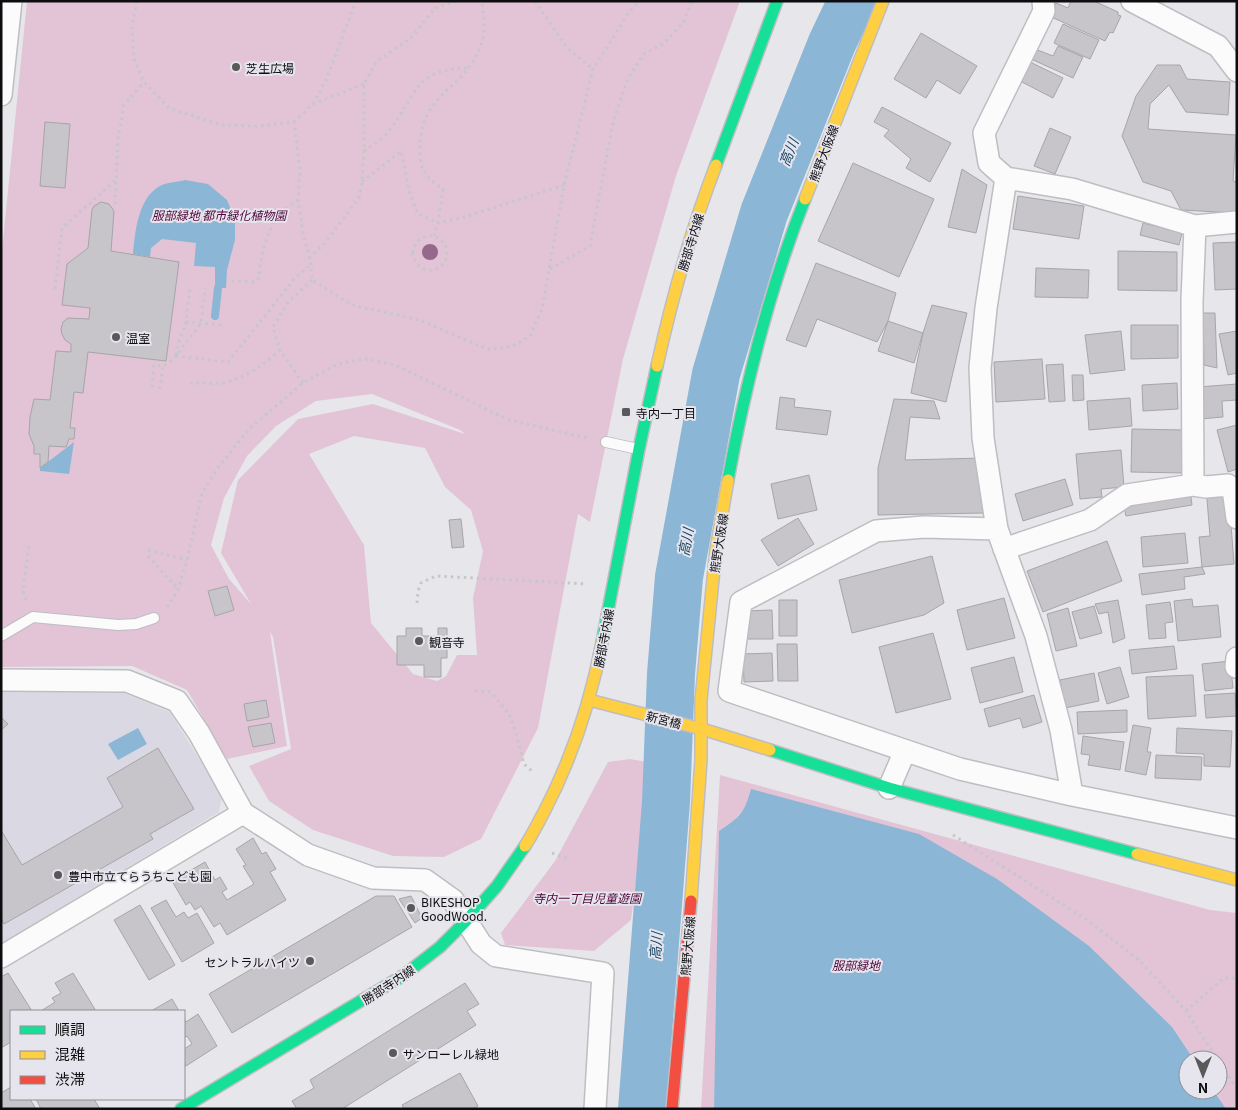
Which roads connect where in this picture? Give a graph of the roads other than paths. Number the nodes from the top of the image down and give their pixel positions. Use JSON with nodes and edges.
{"nodes":[{"id":1,"x":11,"y":1,"type":"edge"},
{"id":2,"x":777,"y":1,"type":"edge"},
{"id":3,"x":883,"y":1,"type":"edge"},
{"id":4,"x":1043,"y":1,"type":"edge"},
{"id":5,"x":1132,"y":1,"type":"edge"},
{"id":6,"x":1237,"y":71,"type":"edge"},
{"id":7,"x":1,"y":95,"type":"edge"},
{"id":8,"x":1006,"y":178,"type":"junction"},
{"id":9,"x":1237,"y":222,"type":"edge"},
{"id":10,"x":1195,"y":226,"type":"junction"},
{"id":11,"x":606,"y":442,"type":"road end"},
{"id":12,"x":639,"y":449,"type":"junction"},
{"id":13,"x":1194,"y":485,"type":"junction"},
{"id":14,"x":1237,"y":518,"type":"edge"},
{"id":15,"x":1000,"y":539,"type":"junction"},
{"id":16,"x":154,"y":618,"type":"road end"},
{"id":17,"x":1,"y":636,"type":"edge"},
{"id":18,"x":1237,"y":658,"type":"edge"},
{"id":19,"x":1236,"y":667,"type":"edge"},
{"id":20,"x":1,"y":680,"type":"edge"},
{"id":21,"x":590,"y":700,"type":"junction"},
{"id":22,"x":702,"y":729,"type":"junction"},
{"id":23,"x":905,"y":751,"type":"junction"},
{"id":24,"x":890,"y":788,"type":"junction"},
{"id":25,"x":1072,"y":795,"type":"junction"},
{"id":26,"x":243,"y":813,"type":"junction"},
{"id":27,"x":1237,"y":828,"type":"edge"},
{"id":28,"x":1237,"y":880,"type":"edge"},
{"id":29,"x":466,"y":921,"type":"junction"},
{"id":30,"x":1,"y":957,"type":"edge"},
{"id":31,"x":181,"y":1109,"type":"edge"},
{"id":32,"x":595,"y":1109,"type":"edge"},
{"id":33,"x":672,"y":1109,"type":"edge"}],
"edges":[{"from":1,"to":7,"type":"street"},
{"from":2,"to":12,"type":"street","name":"勝部寺内線"},
{"from":3,"to":22,"type":"street","name":"熊野大阪線"},
{"from":4,"to":8,"type":"street"},
{"from":5,"to":6,"type":"street"},
{"from":8,"to":10,"type":"street"},
{"from":8,"to":15,"type":"street"},
{"from":9,"to":10,"type":"street"},
{"from":10,"to":13,"type":"street"},
{"from":11,"to":12,"type":"lane"},
{"from":12,"to":21,"type":"street","name":"勝部寺内線"},
{"from":13,"to":14,"type":"street"},
{"from":13,"to":15,"type":"street"},
{"from":15,"to":23,"type":"street"},
{"from":15,"to":25,"type":"street"},
{"from":16,"to":17,"type":"lane"},
{"from":18,"to":19,"type":"street"},
{"from":20,"to":26,"type":"street"},
{"from":21,"to":22,"type":"street","name":"新宮橋"},
{"from":21,"to":29,"type":"street","name":"勝部寺内線"},
{"from":22,"to":24,"type":"street","name":"新宮橋"},
{"from":22,"to":33,"type":"street","name":"熊野大阪線"},
{"from":23,"to":24,"type":"street"},
{"from":23,"to":25,"type":"street"},
{"from":24,"to":28,"type":"street","name":"新宮橋"},
{"from":25,"to":27,"type":"street"},
{"from":26,"to":29,"type":"street"},
{"from":26,"to":30,"type":"street"},
{"from":29,"to":31,"type":"street","name":"勝部寺内線"},
{"from":29,"to":32,"type":"street"}]}
